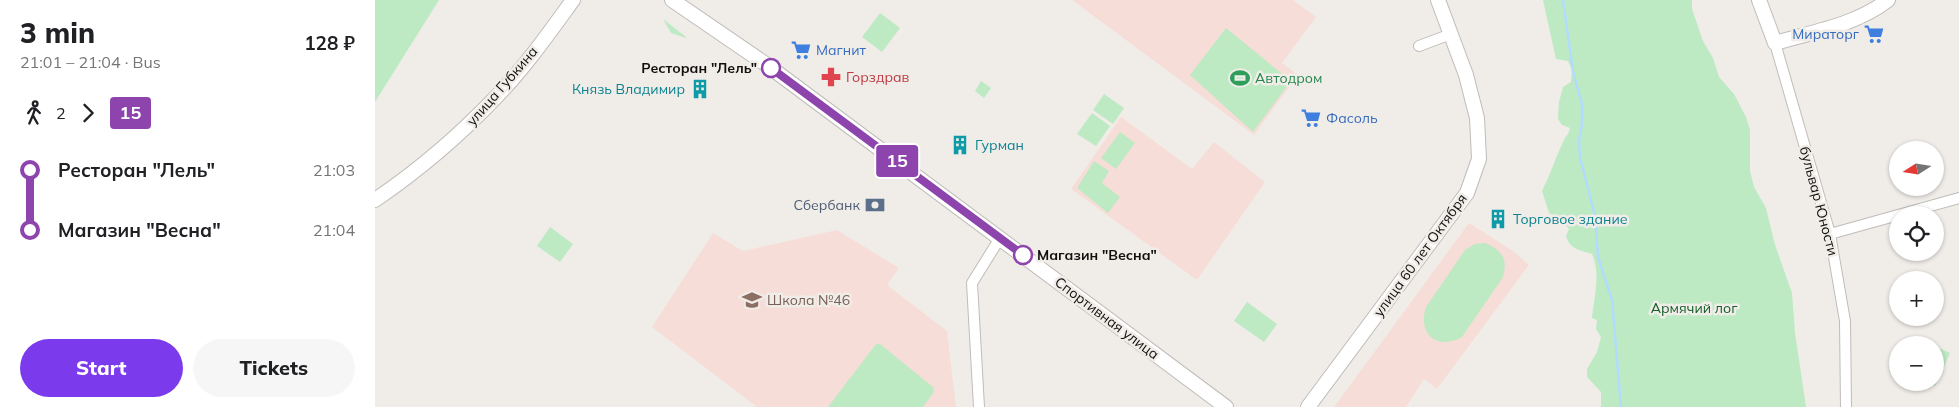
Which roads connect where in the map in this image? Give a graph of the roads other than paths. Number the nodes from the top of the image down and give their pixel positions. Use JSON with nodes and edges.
{"nodes":[{"id":1,"x":573,"y":0,"type":"edge"},
{"id":2,"x":672,"y":0,"type":"edge"},
{"id":3,"x":1438,"y":0,"type":"edge"},
{"id":4,"x":1759,"y":0,"type":"edge"},
{"id":5,"x":1888,"y":0,"type":"edge"},
{"id":6,"x":1451,"y":34,"type":"junction"},
{"id":7,"x":1775,"y":43,"type":"junction"},
{"id":8,"x":1419,"y":46,"type":"dead end"},
{"id":9,"x":1959,"y":198,"type":"edge"},
{"id":10,"x":375,"y":200,"type":"edge"},
{"id":11,"x":1830,"y":234,"type":"junction"},
{"id":12,"x":1000,"y":238,"type":"junction"},
{"id":13,"x":979,"y":407,"type":"edge"},
{"id":14,"x":1227,"y":407,"type":"edge"},
{"id":15,"x":1308,"y":407,"type":"edge"},
{"id":16,"x":1847,"y":407,"type":"edge"}],
"edges":[{"from":1,"to":10,"type":"street","name":"улица Губкина"},
{"from":2,"to":12,"type":"street","name":"Спортивная улица"},
{"from":3,"to":6,"type":"street","name":"улица 60 лет Октября"},
{"from":4,"to":7,"type":"street","name":"бульвар Юности"},
{"from":5,"to":7,"type":"street"},
{"from":6,"to":8,"type":"street"},
{"from":6,"to":15,"type":"street","name":"улица 60 лет Октября"},
{"from":7,"to":11,"type":"street","name":"бульвар Юности"},
{"from":9,"to":11,"type":"street"},
{"from":11,"to":16,"type":"street","name":"бульвар Юности"},
{"from":12,"to":13,"type":"street"},
{"from":12,"to":14,"type":"street","name":"Спортивная улица"}]}
